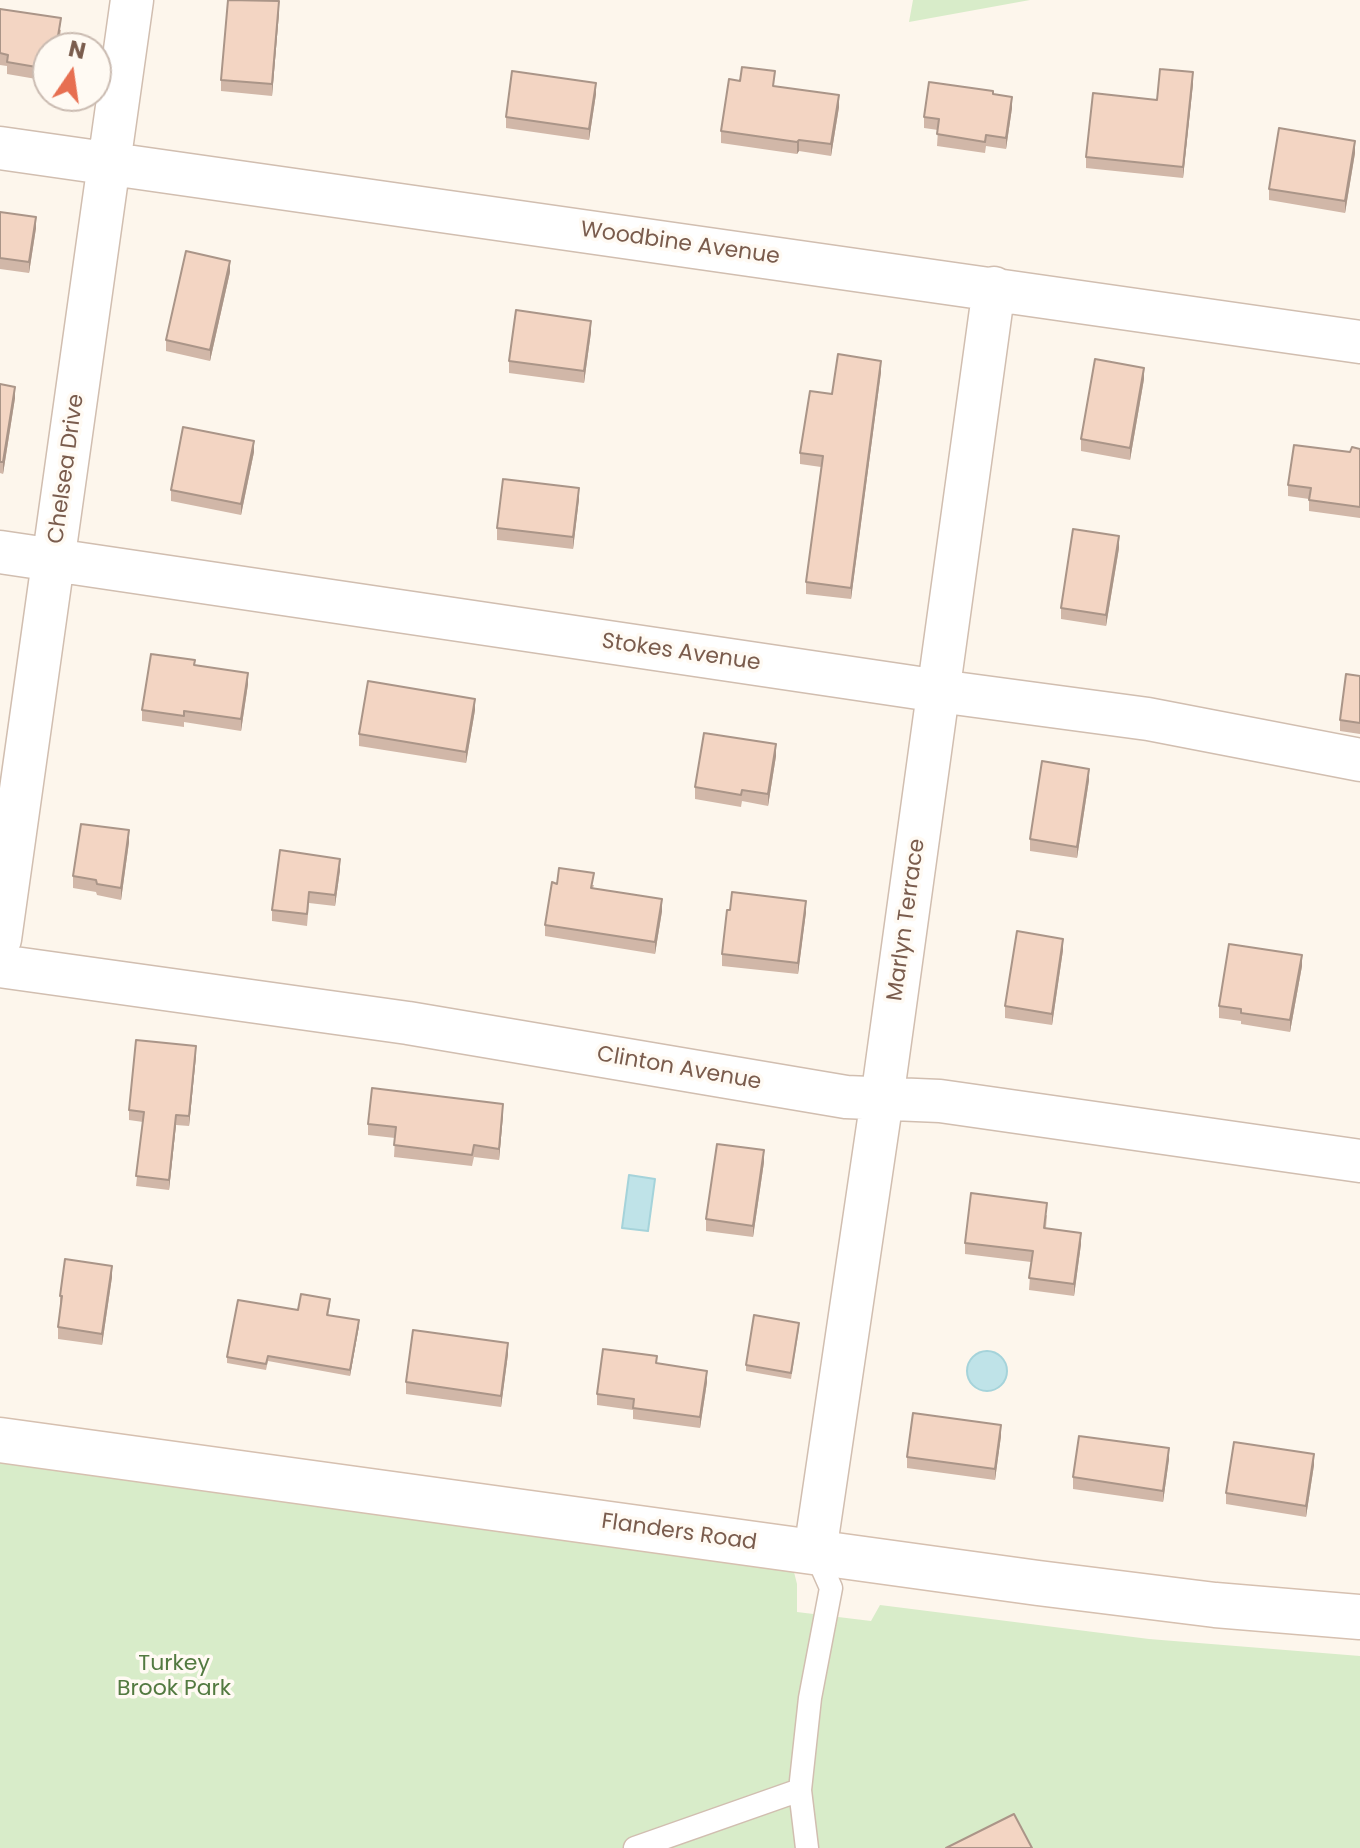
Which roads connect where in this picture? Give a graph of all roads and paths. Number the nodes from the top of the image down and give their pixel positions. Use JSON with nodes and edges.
{"nodes":[{"id":1,"x":132,"y":0,"type":"edge"},
{"id":2,"x":0,"y":148,"type":"edge"},
{"id":3,"x":110,"y":162,"type":"junction"},
{"id":4,"x":994,"y":288,"type":"junction"},
{"id":5,"x":1360,"y":342,"type":"edge"},
{"id":6,"x":0,"y":552,"type":"edge"},
{"id":7,"x":54,"y":560,"type":"junction"},
{"id":8,"x":939,"y":691,"type":"junction"},
{"id":9,"x":1360,"y":760,"type":"edge"},
{"id":10,"x":0,"y":939,"type":"edge"},
{"id":11,"x":0,"y":966,"type":"edge"},
{"id":12,"x":882,"y":1099,"type":"junction"},
{"id":13,"x":1360,"y":1161,"type":"edge"},
{"id":14,"x":0,"y":1440,"type":"edge"},
{"id":15,"x":815,"y":1552,"type":"junction"},
{"id":16,"x":1360,"y":1617,"type":"edge"},
{"id":17,"x":800,"y":1790,"type":"junction"},
{"id":18,"x":635,"y":1848,"type":"edge"},
{"id":19,"x":807,"y":1848,"type":"edge"}],
"edges":[{"from":1,"to":3,"type":"street","name":"Chelsea Drive"},
{"from":2,"to":3,"type":"street","name":"Woodbine Avenue"},
{"from":3,"to":4,"type":"street","name":"Woodbine Avenue"},
{"from":3,"to":7,"type":"street","name":"Chelsea Drive"},
{"from":4,"to":5,"type":"street","name":"Woodbine Avenue"},
{"from":4,"to":8,"type":"street","name":"Marlyn Terrace"},
{"from":6,"to":7,"type":"street","name":"Stokes Avenue"},
{"from":7,"to":8,"type":"street","name":"Stokes Avenue"},
{"from":7,"to":10,"type":"street","name":"Chelsea Drive"},
{"from":8,"to":9,"type":"street","name":"Stokes Avenue"},
{"from":8,"to":12,"type":"street","name":"Marlyn Terrace"},
{"from":11,"to":12,"type":"street","name":"Clinton Avenue"},
{"from":12,"to":13,"type":"street","name":"Clinton Avenue"},
{"from":12,"to":15,"type":"street","name":"Marlyn Terrace"},
{"from":14,"to":15,"type":"main road","name":"Flanders Road"},
{"from":15,"to":16,"type":"main road","name":"Flanders Road"},
{"from":15,"to":17,"type":"lane"},
{"from":17,"to":18,"type":"lane"},
{"from":17,"to":19,"type":"lane"}]}
